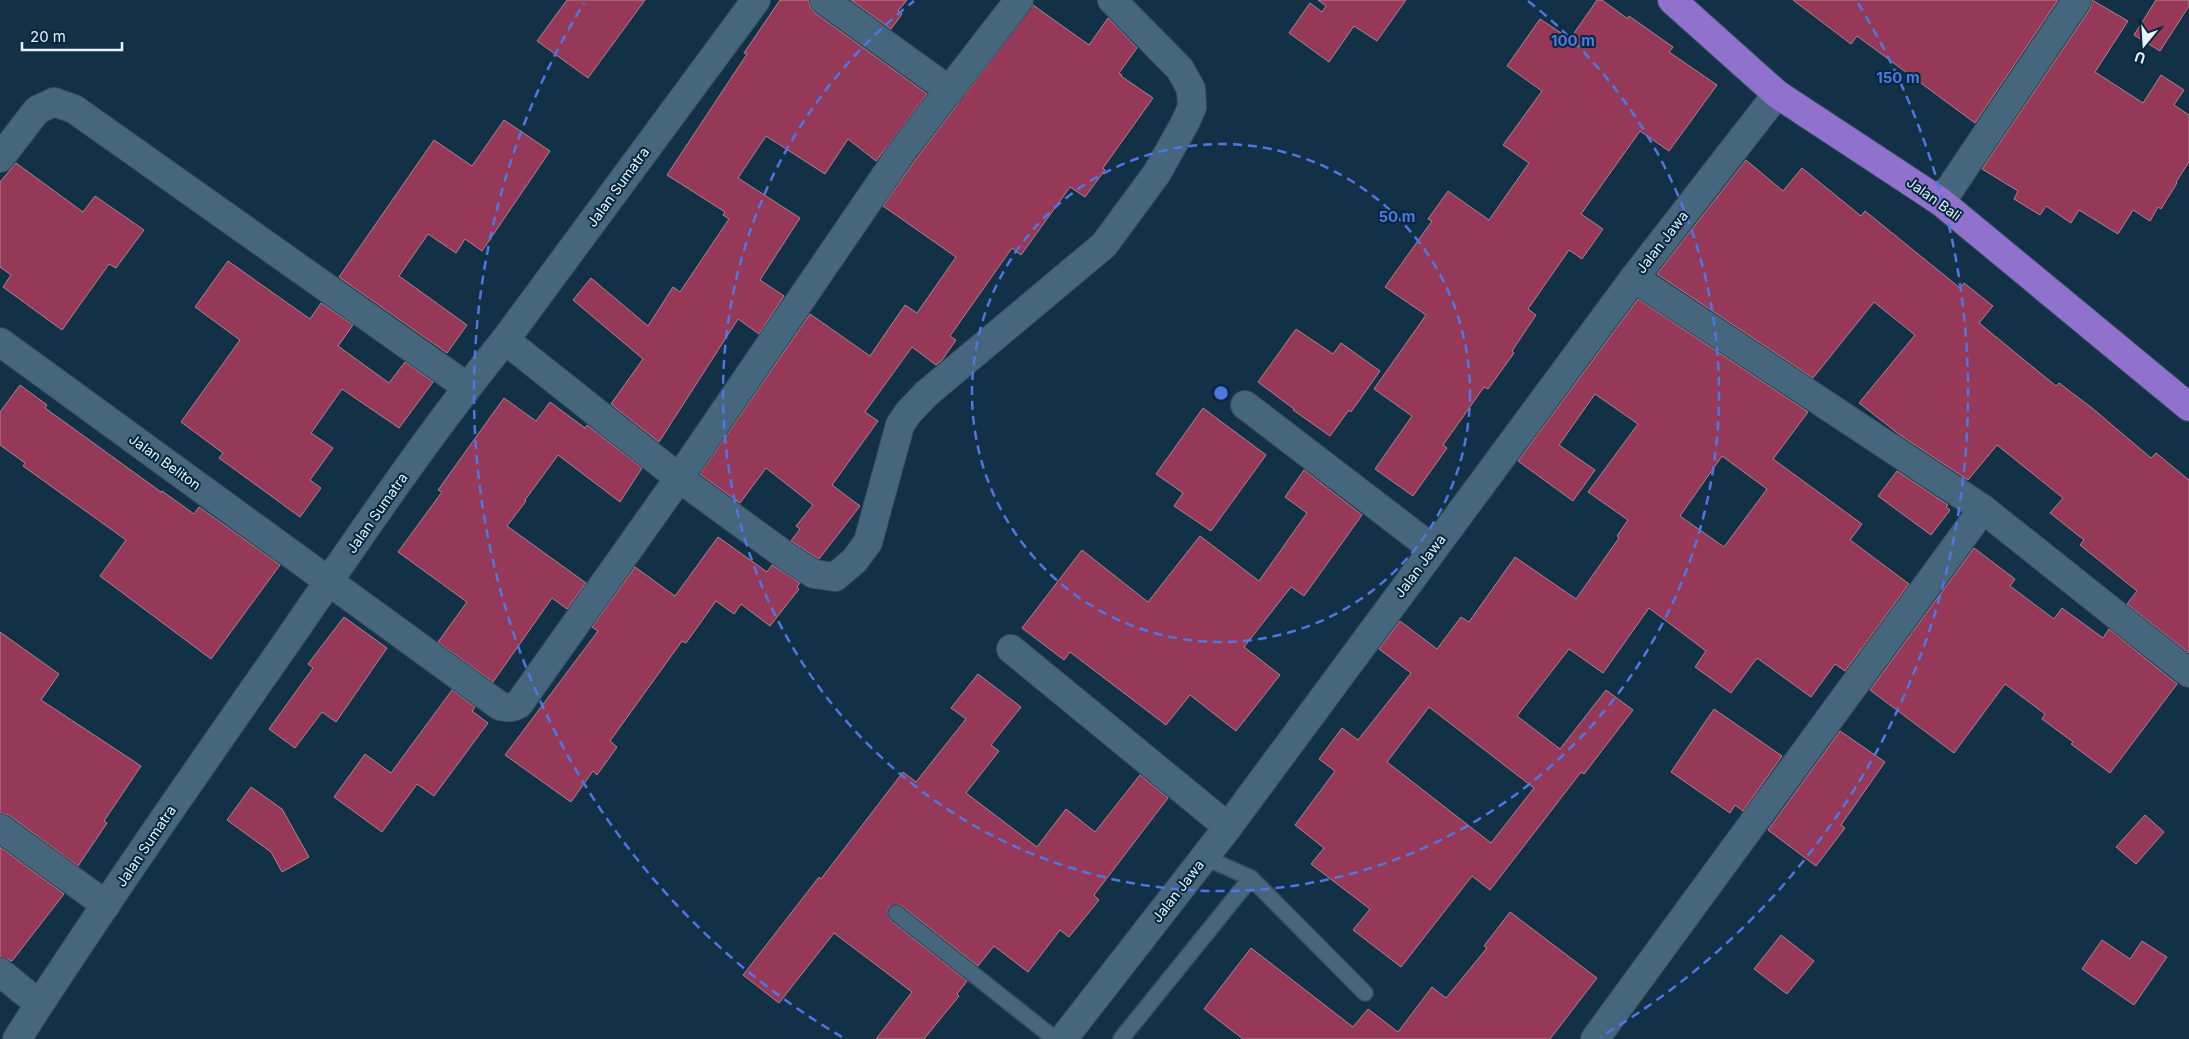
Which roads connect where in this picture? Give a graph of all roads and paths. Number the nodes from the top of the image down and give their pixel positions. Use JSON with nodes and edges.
{"nodes":[{"id":1,"x":756,"y":0,"type":"edge"},
{"id":2,"x":824,"y":0,"type":"edge"},
{"id":3,"x":1019,"y":0,"type":"edge"},
{"id":4,"x":1112,"y":0,"type":"edge"},
{"id":5,"x":1672,"y":0,"type":"edge"},
{"id":6,"x":2077,"y":0,"type":"edge"},
{"id":7,"x":950,"y":91,"type":"junction"},
{"id":8,"x":1777,"y":94,"type":"junction"},
{"id":9,"x":0,"y":158,"type":"edge"},
{"id":10,"x":1941,"y":202,"type":"junction"},
{"id":11,"x":1634,"y":278,"type":"junction"},
{"id":12,"x":506,"y":340,"type":"junction"},
{"id":13,"x":0,"y":342,"type":"edge"},
{"id":14,"x":467,"y":386,"type":"junction"},
{"id":15,"x":1245,"y":405,"type":"dead end"},
{"id":16,"x":2189,"y":407,"type":"edge"},
{"id":17,"x":679,"y":478,"type":"junction"},
{"id":18,"x":1983,"y":509,"type":"junction"},
{"id":19,"x":1433,"y":549,"type":"junction"},
{"id":20,"x":329,"y":581,"type":"junction"},
{"id":21,"x":1011,"y":649,"type":"dead end"},
{"id":22,"x":2189,"y":673,"type":"edge"},
{"id":23,"x":1228,"y":826,"type":"junction"},
{"id":24,"x":0,"y":828,"type":"edge"},
{"id":25,"x":1204,"y":856,"type":"junction"},
{"id":26,"x":1251,"y":878,"type":"junction"},
{"id":27,"x":106,"y":905,"type":"junction"},
{"id":28,"x":896,"y":914,"type":"dead end"},
{"id":29,"x":0,"y":972,"type":"edge"},
{"id":30,"x":1365,"y":993,"type":"dead end"},
{"id":31,"x":39,"y":1004,"type":"junction"},
{"id":32,"x":17,"y":1039,"type":"edge"},
{"id":33,"x":1055,"y":1039,"type":"edge"},
{"id":34,"x":1063,"y":1039,"type":"edge"},
{"id":35,"x":1121,"y":1039,"type":"edge"},
{"id":36,"x":1595,"y":1039,"type":"edge"}],
"edges":[{"from":1,"to":12,"type":"street","name":"Jalan Sumatra"},
{"from":2,"to":7,"type":"street"},
{"from":3,"to":7,"type":"street"},
{"from":4,"to":17,"type":"street"},
{"from":5,"to":8,"type":"highway","name":"Jalan Bali"},
{"from":6,"to":10,"type":"street"},
{"from":7,"to":17,"type":"street"},
{"from":8,"to":10,"type":"highway","name":"Jalan Bali"},
{"from":8,"to":11,"type":"street","name":"Jalan Jawa"},
{"from":9,"to":14,"type":"street"},
{"from":10,"to":16,"type":"highway","name":"Jalan Bali"},
{"from":11,"to":18,"type":"street"},
{"from":11,"to":19,"type":"street","name":"Jalan Jawa"},
{"from":12,"to":14,"type":"street","name":"Jalan Sumatra"},
{"from":12,"to":17,"type":"street"},
{"from":13,"to":20,"type":"street","name":"Jalan Beliton"},
{"from":14,"to":20,"type":"street","name":"Jalan Sumatra"},
{"from":15,"to":19,"type":"street"},
{"from":17,"to":20,"type":"street","name":"Jalan Beliton"},
{"from":18,"to":22,"type":"street"},
{"from":18,"to":36,"type":"street"},
{"from":19,"to":23,"type":"street","name":"Jalan Jawa"},
{"from":20,"to":27,"type":"street","name":"Jalan Sumatra"},
{"from":21,"to":23,"type":"street"},
{"from":23,"to":25,"type":"street","name":"Jalan Jawa"},
{"from":24,"to":27,"type":"street"},
{"from":25,"to":26,"type":"lane"},
{"from":25,"to":34,"type":"street","name":"Jalan Jawa"},
{"from":26,"to":30,"type":"lane"},
{"from":26,"to":35,"type":"lane"},
{"from":27,"to":31,"type":"street","name":"Jalan Sumatra"},
{"from":28,"to":33,"type":"lane"},
{"from":29,"to":31,"type":"street"},
{"from":31,"to":32,"type":"street","name":"Jalan Sumatra"}]}
